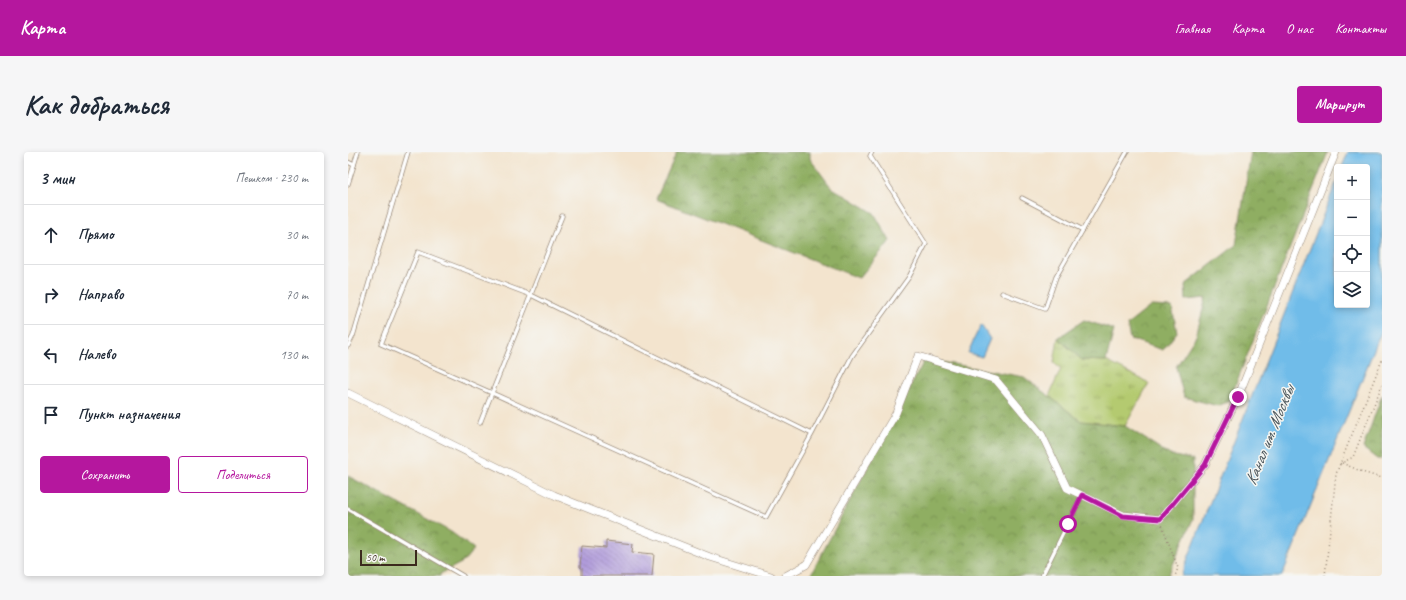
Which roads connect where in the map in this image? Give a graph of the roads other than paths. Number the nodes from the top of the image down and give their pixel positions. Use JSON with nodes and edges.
{"nodes":[{"id":1,"x":358,"y":152,"type":"edge"},
{"id":2,"x":408,"y":152,"type":"edge"},
{"id":3,"x":872,"y":152,"type":"edge"},
{"id":4,"x":1127,"y":152,"type":"edge"},
{"id":5,"x":1336,"y":152,"type":"edge"},
{"id":6,"x":348,"y":162,"type":"edge"},
{"id":7,"x":354,"y":165,"type":"junction"},
{"id":8,"x":348,"y":184,"type":"edge"},
{"id":9,"x":1022,"y":198,"type":"dead end"},
{"id":10,"x":562,"y":216,"type":"dead end"},
{"id":11,"x":1083,"y":230,"type":"junction"},
{"id":12,"x":1002,"y":294,"type":"dead end"},
{"id":13,"x":531,"y":295,"type":"junction"},
{"id":14,"x":348,"y":346,"type":"edge"},
{"id":15,"x":348,"y":393,"type":"edge"},
{"id":16,"x":492,"y":393,"type":"junction"},
{"id":17,"x":480,"y":423,"type":"dead end"},
{"id":18,"x":812,"y":434,"type":"junction"},
{"id":19,"x":1082,"y":495,"type":"junction"},
{"id":20,"x":348,"y":509,"type":"edge"},
{"id":21,"x":463,"y":576,"type":"edge"},
{"id":22,"x":771,"y":576,"type":"edge"},
{"id":23,"x":785,"y":576,"type":"edge"},
{"id":24,"x":1042,"y":576,"type":"edge"}],
"edges":[{"from":1,"to":7,"type":"lane"},
{"from":2,"to":14,"type":"lane"},
{"from":3,"to":18,"type":"lane"},
{"from":4,"to":11,"type":"lane"},
{"from":5,"to":19,"type":"street"},
{"from":6,"to":7,"type":"lane"},
{"from":7,"to":8,"type":"lane"},
{"from":9,"to":11,"type":"lane"},
{"from":10,"to":13,"type":"lane"},
{"from":11,"to":12,"type":"lane"},
{"from":13,"to":16,"type":"lane"},
{"from":13,"to":16,"type":"lane"},
{"from":13,"to":18,"type":"lane"},
{"from":15,"to":22,"type":"street"},
{"from":16,"to":17,"type":"lane"},
{"from":16,"to":18,"type":"lane"},
{"from":19,"to":23,"type":"street"},
{"from":19,"to":24,"type":"lane"},
{"from":20,"to":21,"type":"lane"}]}
